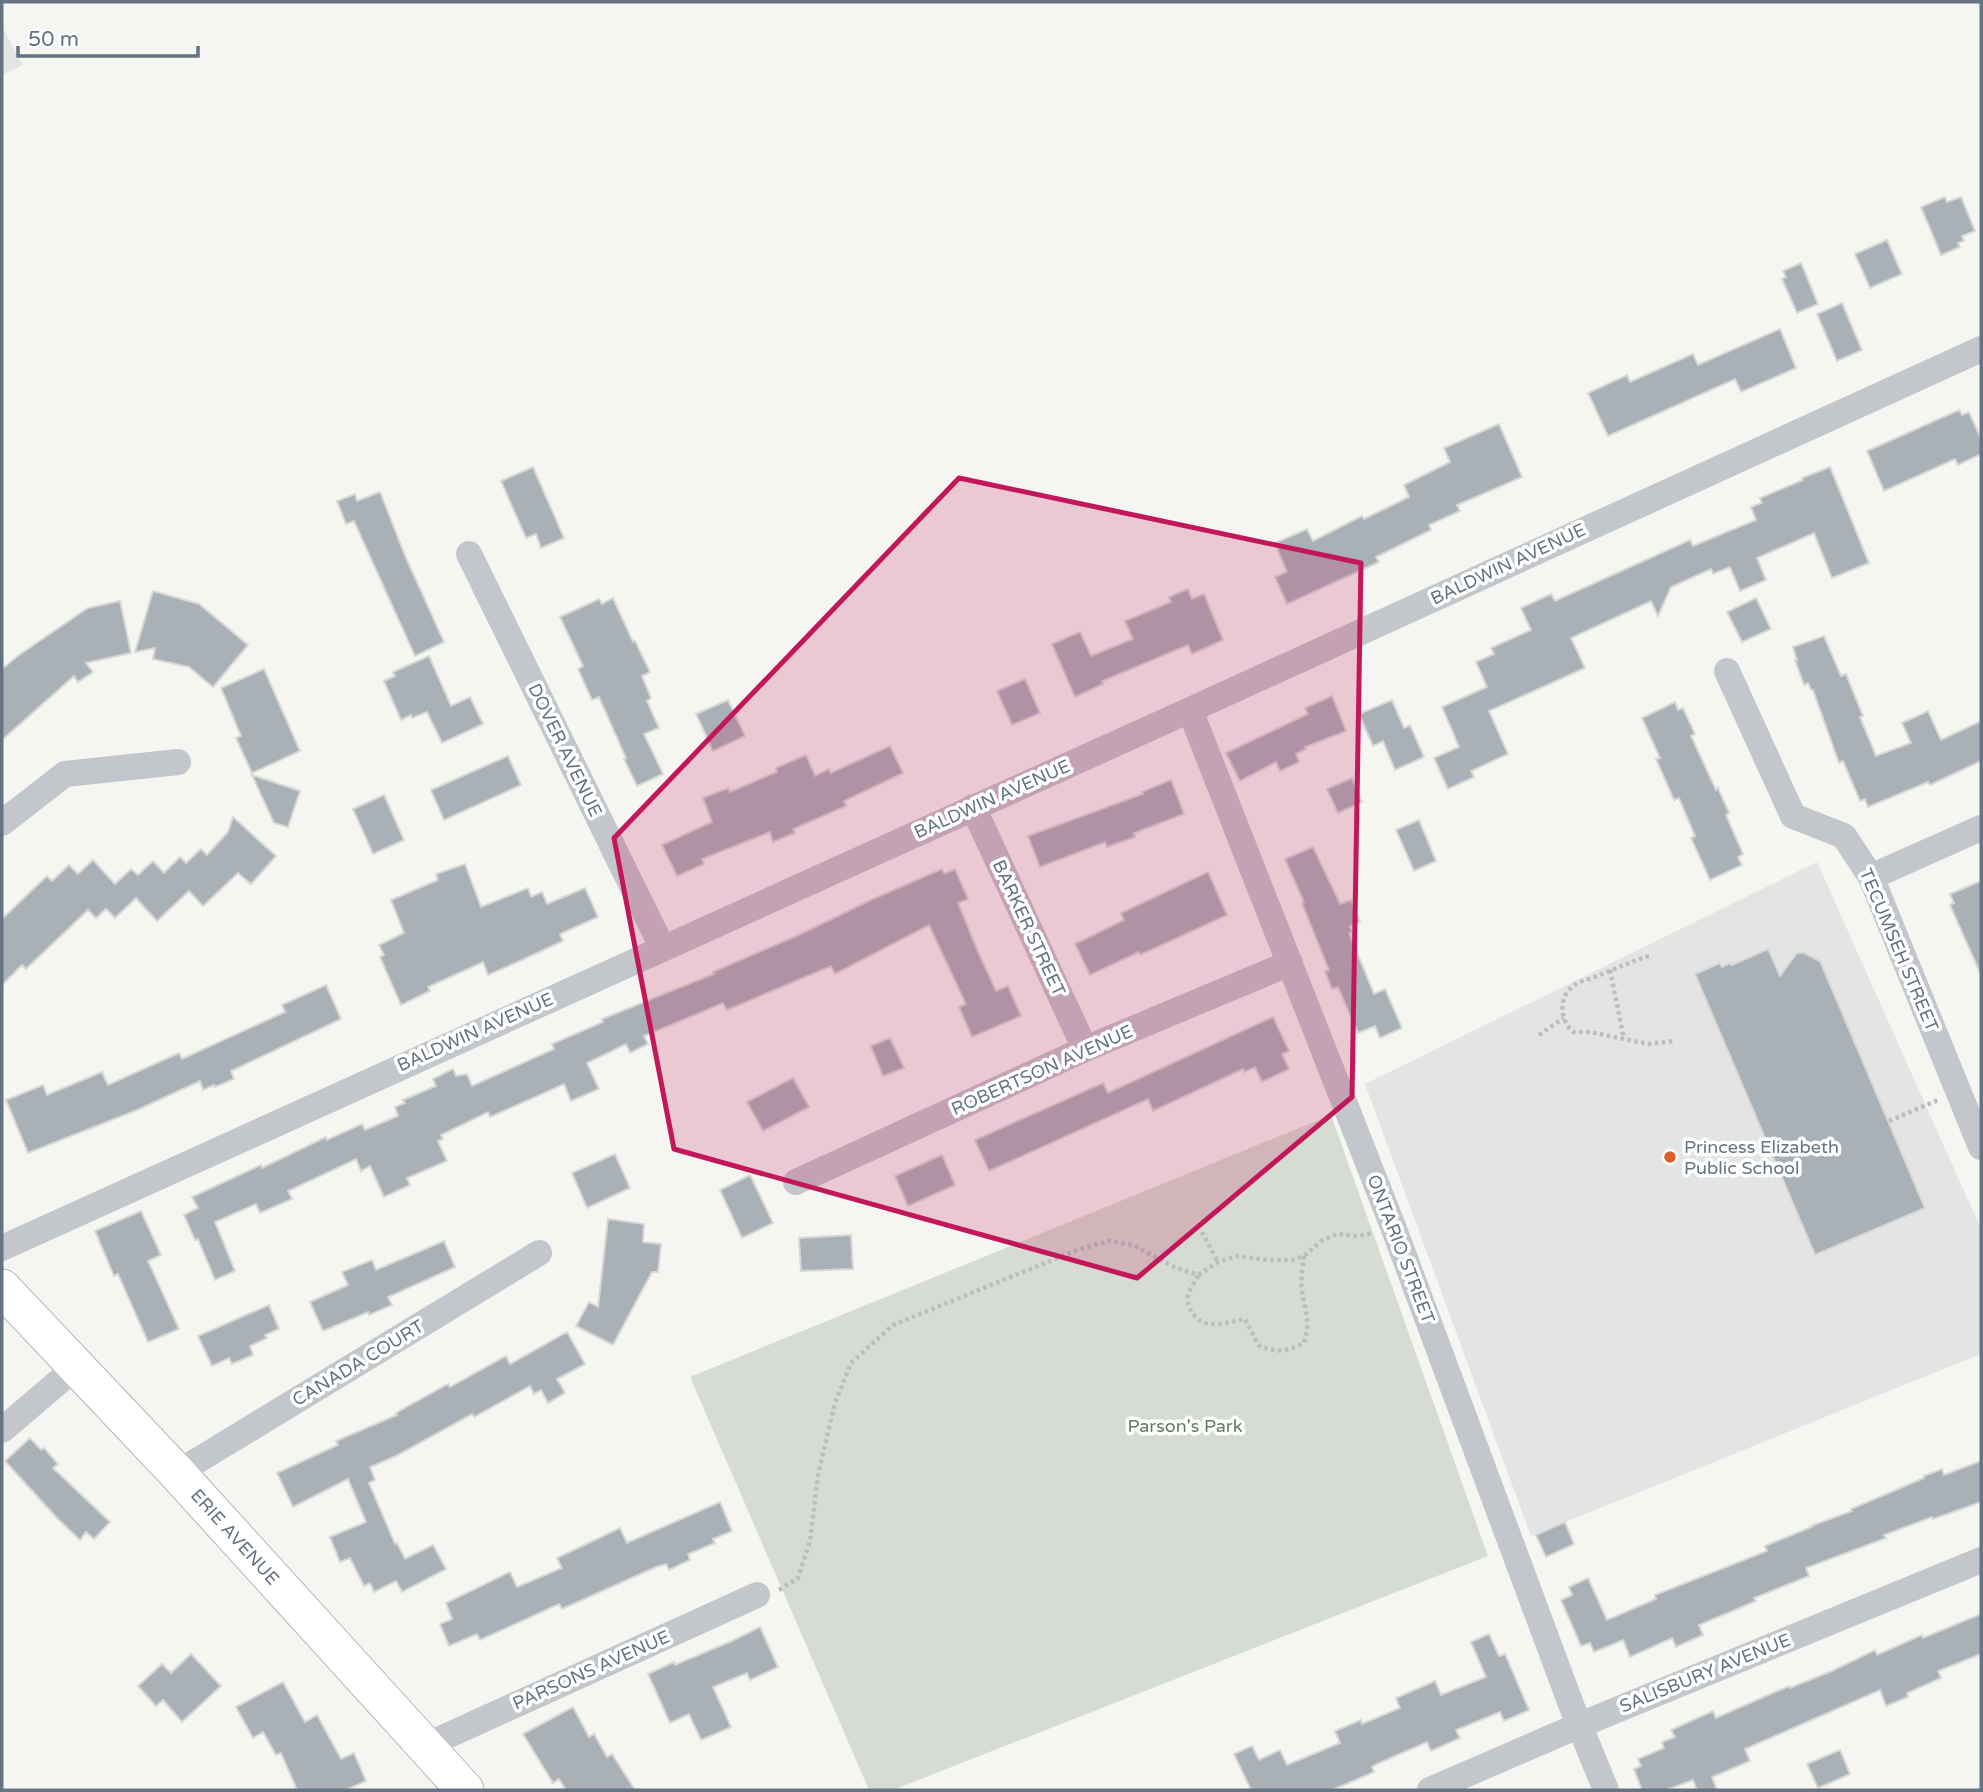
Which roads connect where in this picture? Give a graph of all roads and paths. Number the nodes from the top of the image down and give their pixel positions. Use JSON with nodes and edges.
{"nodes":[{"id":1,"x":1981,"y":349,"type":"edge"},
{"id":2,"x":468,"y":554,"type":"dead end"},
{"id":3,"x":1727,"y":671,"type":"dead end"},
{"id":4,"x":1190,"y":710,"type":"junction"},
{"id":5,"x":178,"y":762,"type":"dead end"},
{"id":6,"x":973,"y":807,"type":"junction"},
{"id":7,"x":2,"y":823,"type":"edge"},
{"id":8,"x":1981,"y":828,"type":"edge"},
{"id":9,"x":1871,"y":877,"type":"junction"},
{"id":10,"x":662,"y":947,"type":"junction"},
{"id":11,"x":1649,"y":956,"type":"dead end"},
{"id":12,"x":1290,"y":963,"type":"junction"},
{"id":13,"x":1610,"y":970,"type":"junction"},
{"id":14,"x":1564,"y":1018,"type":"junction"},
{"id":15,"x":1539,"y":1035,"type":"dead end"},
{"id":16,"x":1623,"y":1039,"type":"junction"},
{"id":17,"x":1675,"y":1041,"type":"dead end"},
{"id":18,"x":1085,"y":1049,"type":"junction"},
{"id":19,"x":1959,"y":1091,"type":"junction"},
{"id":20,"x":1889,"y":1121,"type":"dead end"},
{"id":21,"x":1981,"y":1147,"type":"edge"},
{"id":22,"x":796,"y":1182,"type":"dead end"},
{"id":23,"x":1394,"y":1230,"type":"junction"},
{"id":24,"x":1202,"y":1232,"type":"dead end"},
{"id":25,"x":2,"y":1248,"type":"edge"},
{"id":26,"x":539,"y":1253,"type":"dead end"},
{"id":27,"x":1304,"y":1256,"type":"junction"},
{"id":28,"x":1218,"y":1262,"type":"junction"},
{"id":29,"x":1198,"y":1275,"type":"junction"},
{"id":30,"x":2,"y":1288,"type":"edge"},
{"id":31,"x":76,"y":1367,"type":"junction"},
{"id":32,"x":2,"y":1430,"type":"edge"},
{"id":33,"x":177,"y":1474,"type":"junction"},
{"id":34,"x":1981,"y":1560,"type":"edge"},
{"id":35,"x":757,"y":1595,"type":"joint"},
{"id":36,"x":1580,"y":1725,"type":"junction"},
{"id":37,"x":425,"y":1745,"type":"junction"},
{"id":38,"x":465,"y":1790,"type":"edge"},
{"id":39,"x":1430,"y":1790,"type":"edge"},
{"id":40,"x":1606,"y":1790,"type":"edge"}],
"edges":[{"from":1,"to":4,"type":"street","name":"BALDWIN AVENUE"},
{"from":2,"to":10,"type":"street","name":"DOVER AVENUE"},
{"from":3,"to":9,"type":"street","name":"TECUMSEH STREET"},
{"from":4,"to":6,"type":"street","name":"BALDWIN AVENUE"},
{"from":4,"to":12,"type":"street","name":"ONTARIO STREET"},
{"from":5,"to":7,"type":"street"},
{"from":6,"to":10,"type":"street","name":"BALDWIN AVENUE"},
{"from":6,"to":18,"type":"street","name":"BARKER STREET"},
{"from":8,"to":9,"type":"street"},
{"from":9,"to":19,"type":"street","name":"TECUMSEH STREET"},
{"from":10,"to":25,"type":"street","name":"BALDWIN AVENUE"},
{"from":11,"to":13,"type":"path"},
{"from":12,"to":18,"type":"street","name":"ROBERTSON AVENUE"},
{"from":12,"to":23,"type":"street","name":"ONTARIO STREET"},
{"from":13,"to":14,"type":"path"},
{"from":13,"to":16,"type":"path"},
{"from":14,"to":15,"type":"path"},
{"from":14,"to":16,"type":"path"},
{"from":16,"to":17,"type":"path"},
{"from":18,"to":22,"type":"street","name":"ROBERTSON AVENUE"},
{"from":19,"to":20,"type":"path"},
{"from":19,"to":21,"type":"street","name":"TECUMSEH STREET"},
{"from":23,"to":27,"type":"path"},
{"from":23,"to":36,"type":"street","name":"ONTARIO STREET"},
{"from":24,"to":28,"type":"path"},
{"from":26,"to":33,"type":"street","name":"CANADA COURT"},
{"from":27,"to":28,"type":"path"},
{"from":27,"to":29,"type":"path"},
{"from":28,"to":29,"type":"path"},
{"from":29,"to":35,"type":"path"},
{"from":30,"to":31,"type":"main road","name":"ERIE AVENUE"},
{"from":31,"to":32,"type":"street"},
{"from":31,"to":33,"type":"main road","name":"ERIE AVENUE"},
{"from":33,"to":37,"type":"main road","name":"ERIE AVENUE"},
{"from":34,"to":36,"type":"street","name":"SALISBURY AVENUE"},
{"from":35,"to":37,"type":"street","name":"PARSONS AVENUE"},
{"from":36,"to":39,"type":"street","name":"SALISBURY AVENUE"},
{"from":36,"to":40,"type":"street","name":"ONTARIO STREET"},
{"from":37,"to":38,"type":"main road","name":"ERIE AVENUE"}]}
